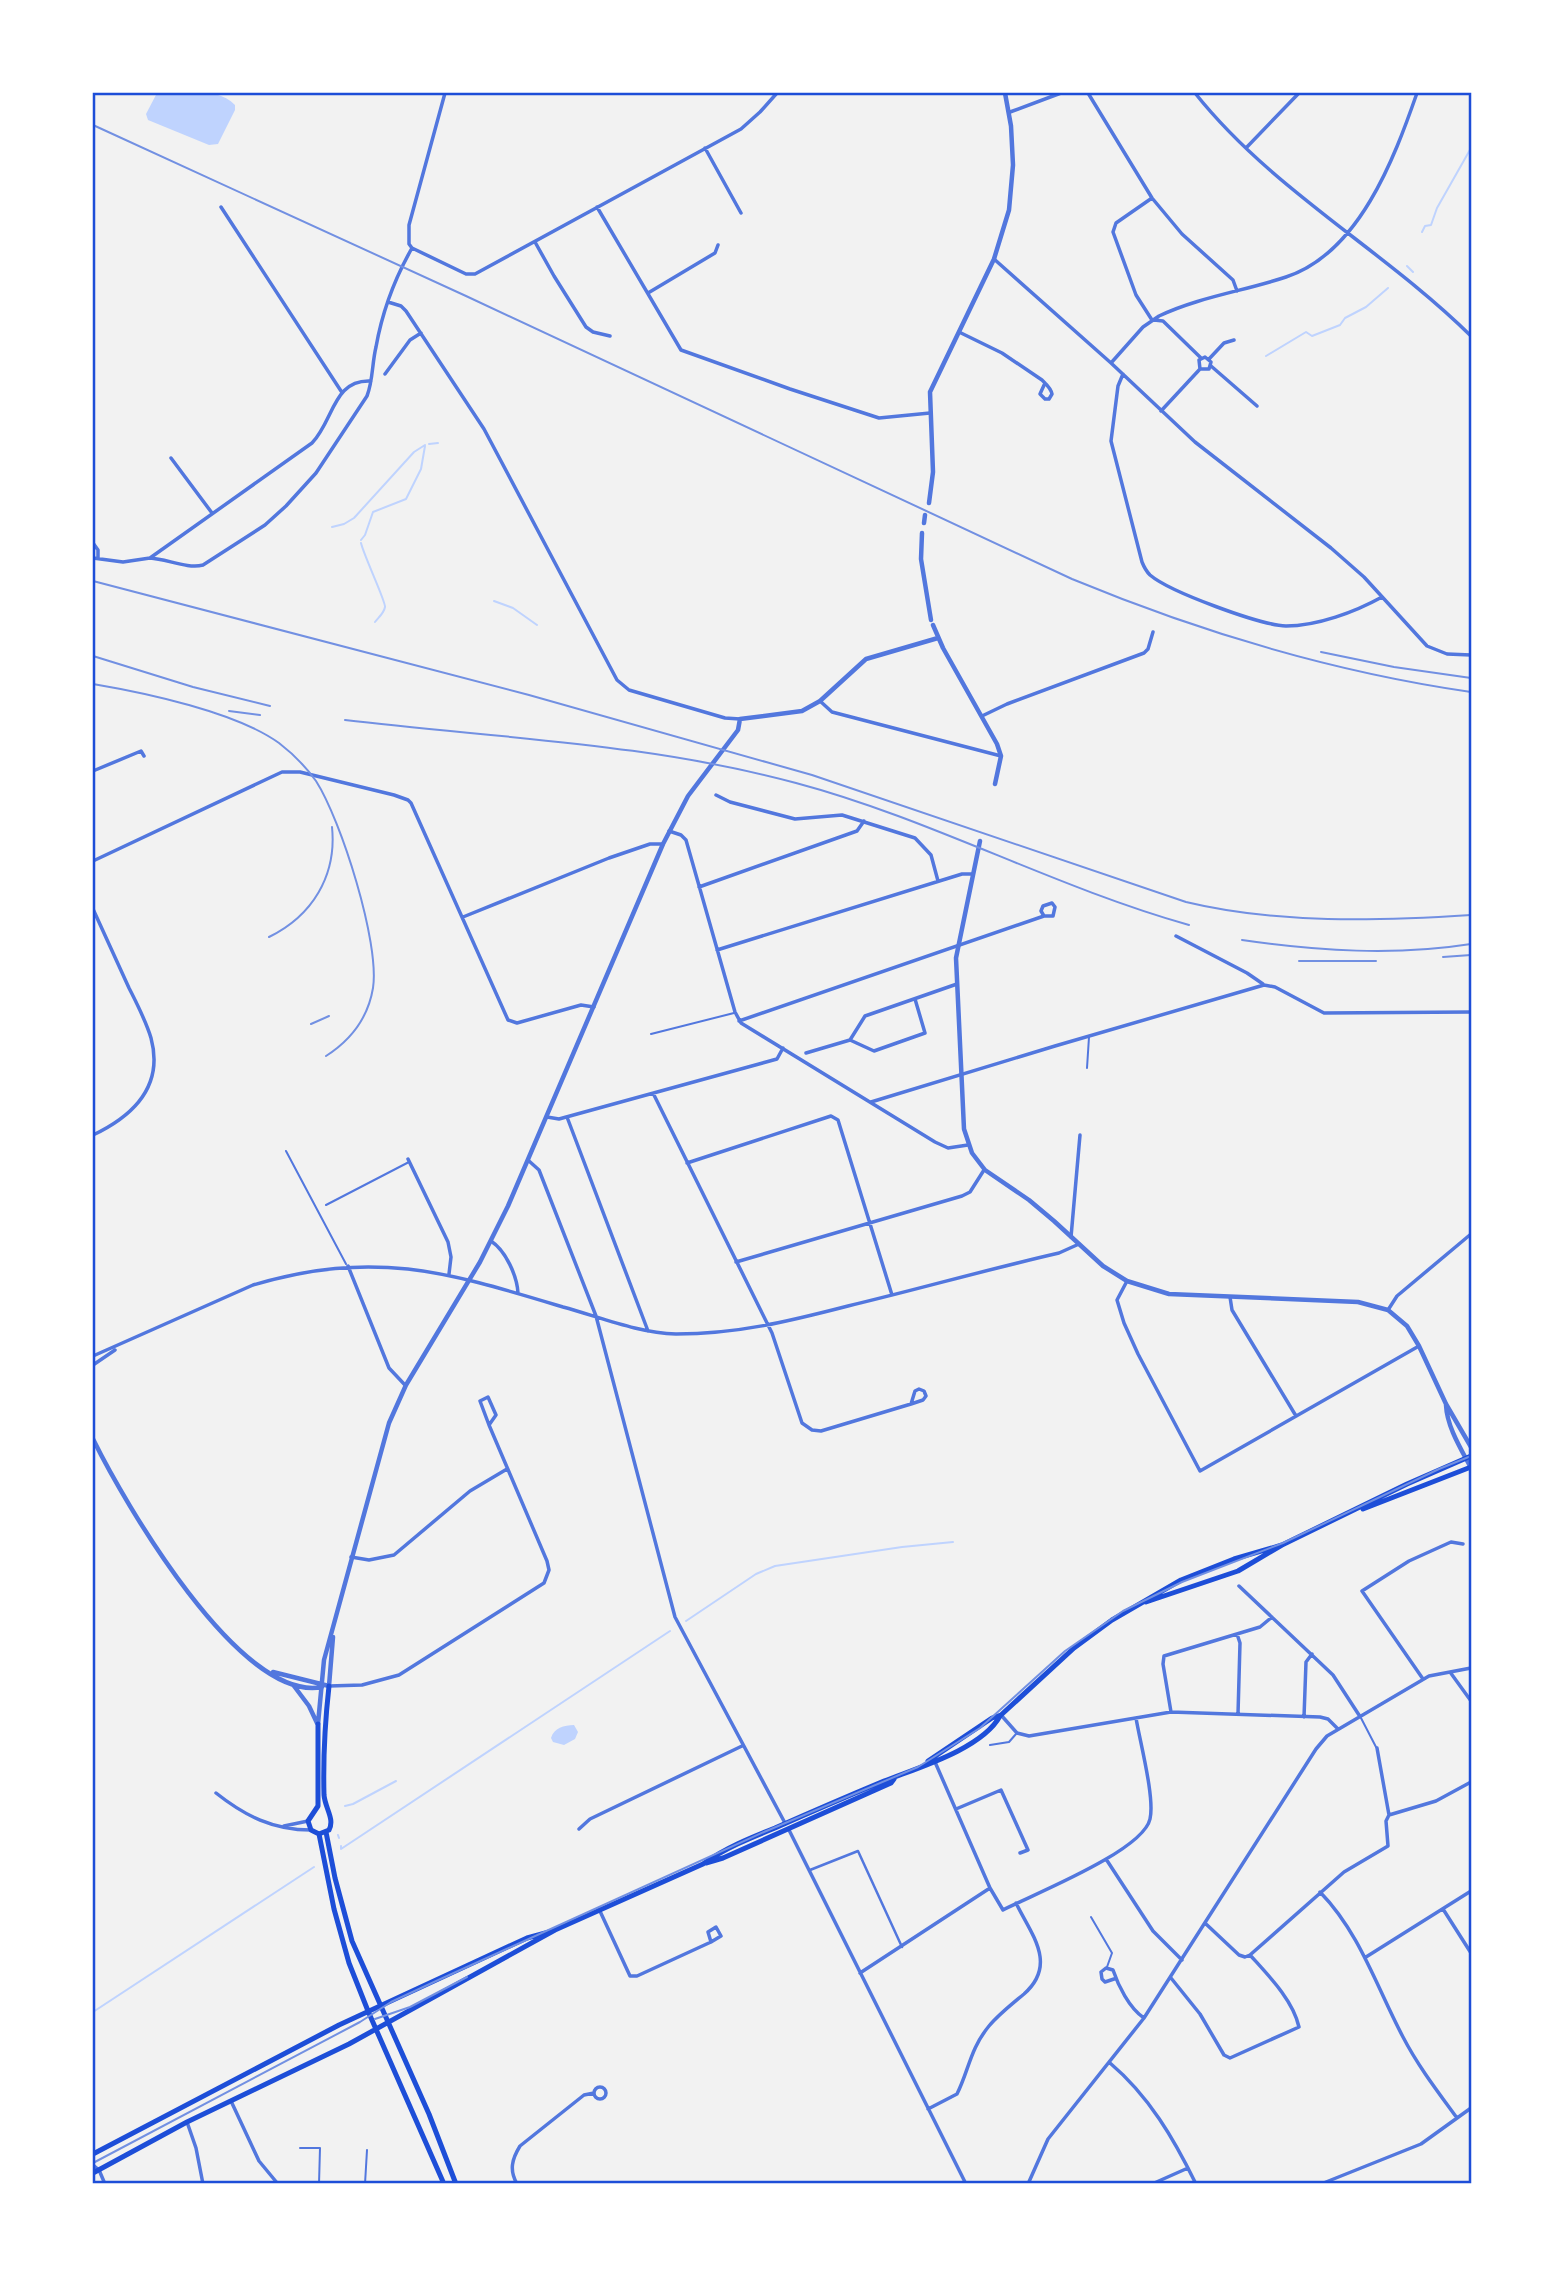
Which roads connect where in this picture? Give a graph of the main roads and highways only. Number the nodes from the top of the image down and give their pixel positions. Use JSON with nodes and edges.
{"nodes":[{"id":1,"x":1468,"y":1457,"type":"edge"},
{"id":2,"x":1471,"y":1468,"type":"edge"},
{"id":3,"x":1341,"y":1518,"type":"junction"},
{"id":4,"x":1282,"y":1545,"type":"junction"},
{"id":5,"x":1139,"y":1605,"type":"junction"},
{"id":6,"x":328,"y":1685,"type":"road end"},
{"id":7,"x":318,"y":1724,"type":"road end"},
{"id":8,"x":317,"y":1810,"type":"junction"},
{"id":9,"x":327,"y":1812,"type":"junction"},
{"id":10,"x":326,"y":1832,"type":"junction"},
{"id":11,"x":319,"y":1834,"type":"junction"},
{"id":12,"x":555,"y":1930,"type":"junction"},
{"id":13,"x":379,"y":2006,"type":"junction"},
{"id":14,"x":368,"y":2011,"type":"junction"},
{"id":15,"x":387,"y":2022,"type":"junction"},
{"id":16,"x":376,"y":2029,"type":"junction"},
{"id":17,"x":93,"y":2154,"type":"edge"},
{"id":18,"x":96,"y":2172,"type":"edge"},
{"id":19,"x":444,"y":2184,"type":"edge"},
{"id":20,"x":456,"y":2184,"type":"edge"}],
"edges":[{"from":1,"to":3,"type":"main road"},
{"from":2,"to":3,"type":"main road"},
{"from":3,"to":4,"type":"main road"},
{"from":4,"to":5,"type":"main road"},
{"from":4,"to":5,"type":"main road"},
{"from":5,"to":12,"type":"main road"},
{"from":6,"to":9,"type":"main road"},
{"from":7,"to":8,"type":"main road"},
{"from":8,"to":9,"type":"main road"},
{"from":8,"to":11,"type":"main road"},
{"from":9,"to":10,"type":"main road"},
{"from":10,"to":11,"type":"main road"},
{"from":10,"to":13,"type":"main road"},
{"from":11,"to":14,"type":"main road"},
{"from":12,"to":13,"type":"main road"},
{"from":12,"to":15,"type":"main road"},
{"from":13,"to":14,"type":"main road"},
{"from":13,"to":15,"type":"main road"},
{"from":14,"to":16,"type":"main road"},
{"from":14,"to":17,"type":"main road"},
{"from":15,"to":16,"type":"main road"},
{"from":15,"to":20,"type":"main road"},
{"from":16,"to":18,"type":"main road"},
{"from":16,"to":19,"type":"main road"}]}
